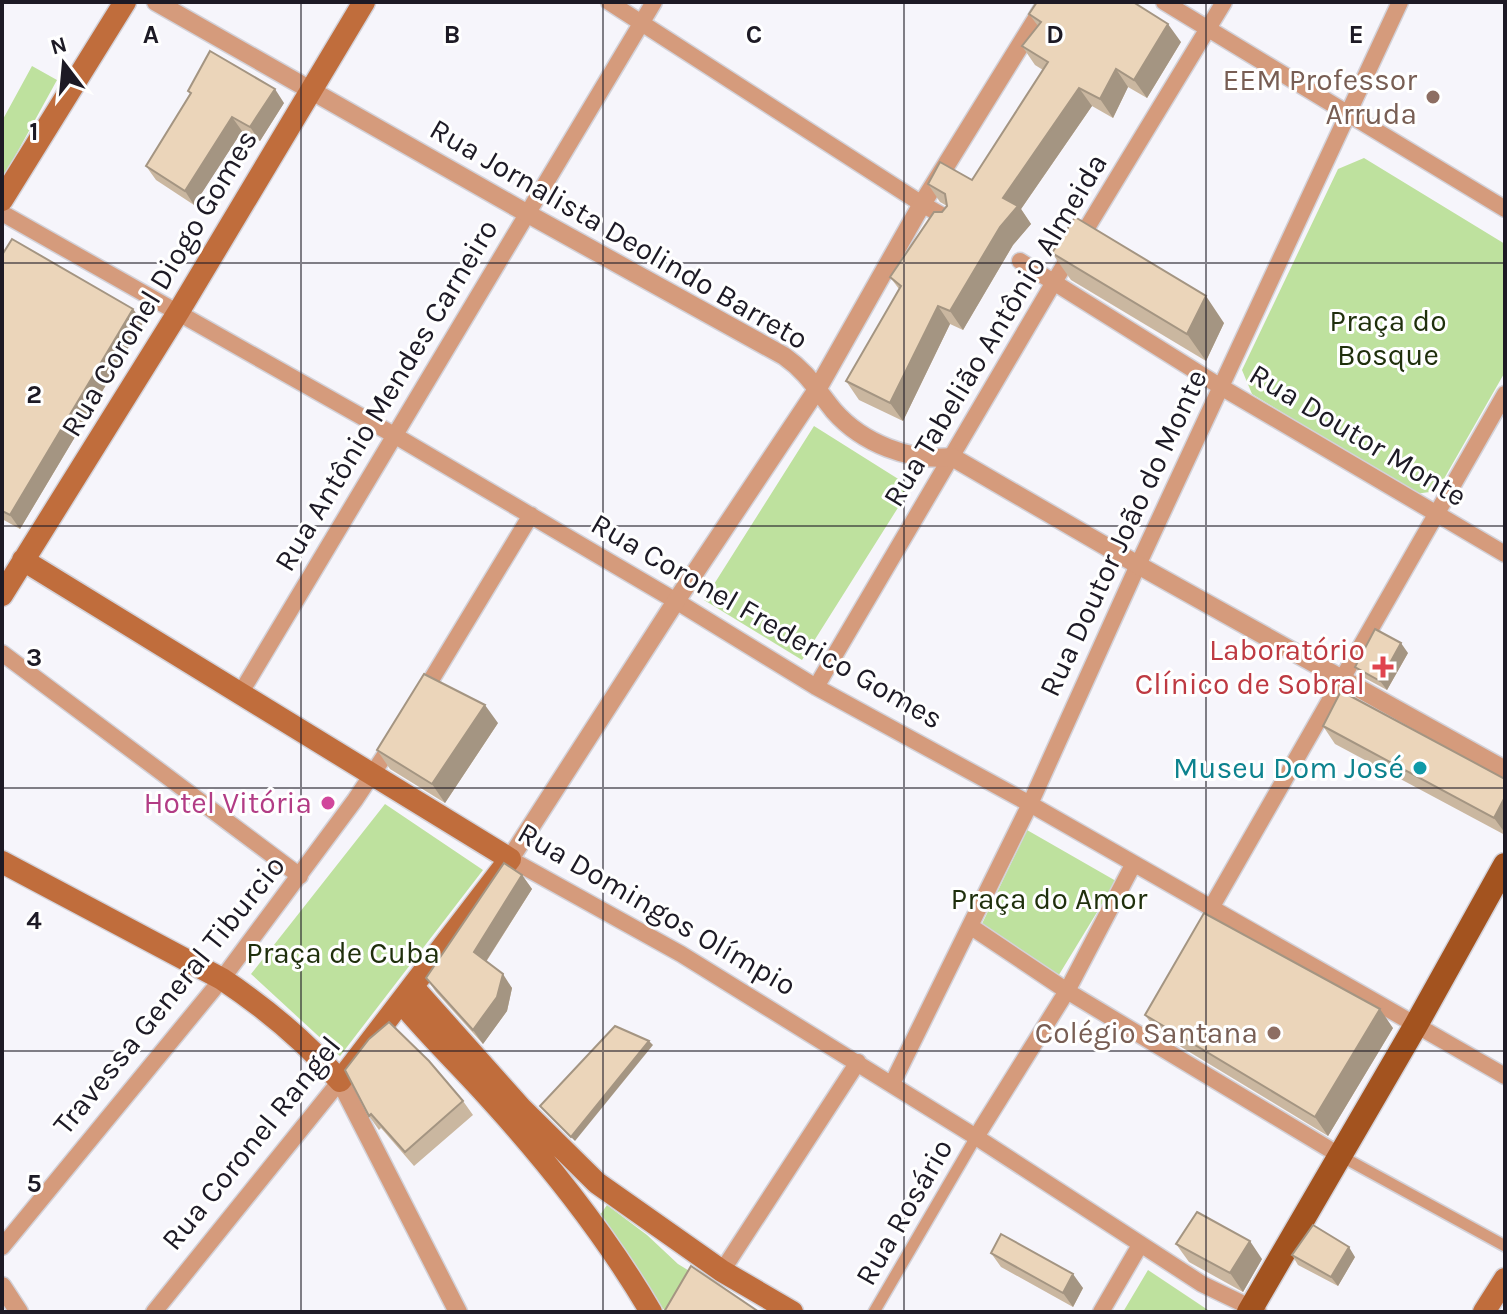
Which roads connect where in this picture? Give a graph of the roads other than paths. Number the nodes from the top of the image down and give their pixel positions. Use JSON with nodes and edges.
{"nodes":[{"id":1,"x":125,"y":2,"type":"edge"},
{"id":2,"x":156,"y":2,"type":"edge"},
{"id":3,"x":364,"y":2,"type":"edge"},
{"id":4,"x":609,"y":2,"type":"edge"},
{"id":5,"x":654,"y":2,"type":"edge"},
{"id":6,"x":1047,"y":2,"type":"edge"},
{"id":7,"x":1164,"y":2,"type":"edge"},
{"id":8,"x":1224,"y":2,"type":"edge"},
{"id":9,"x":1400,"y":2,"type":"edge"},
{"id":10,"x":642,"y":22,"type":"junction"},
{"id":11,"x":1208,"y":30,"type":"junction"},
{"id":12,"x":311,"y":91,"type":"junction"},
{"id":13,"x":1348,"y":115,"type":"junction"},
{"id":14,"x":2,"y":200,"type":"edge"},
{"id":15,"x":922,"y":204,"type":"junction"},
{"id":16,"x":1505,"y":209,"type":"edge"},
{"id":17,"x":2,"y":213,"type":"edge"},
{"id":18,"x":528,"y":214,"type":"junction"},
{"id":19,"x":950,"y":220,"type":"edge"},
{"id":20,"x":1020,"y":261,"type":"dead end"},
{"id":21,"x":1054,"y":282,"type":"junction"},
{"id":22,"x":179,"y":311,"type":"junction"},
{"id":23,"x":1221,"y":387,"type":"junction"},
{"id":24,"x":818,"y":388,"type":"junction"},
{"id":25,"x":1505,"y":394,"type":"edge"},
{"id":26,"x":394,"y":435,"type":"junction"},
{"id":27,"x":952,"y":457,"type":"junction"},
{"id":28,"x":1435,"y":513,"type":"junction"},
{"id":29,"x":531,"y":515,"type":"junction"},
{"id":30,"x":1505,"y":554,"type":"edge"},
{"id":31,"x":23,"y":560,"type":"junction"},
{"id":32,"x":1138,"y":565,"type":"junction"},
{"id":33,"x":2,"y":595,"type":"edge"},
{"id":34,"x":676,"y":601,"type":"junction"},
{"id":35,"x":2,"y":653,"type":"edge"},
{"id":36,"x":1340,"y":679,"type":"junction"},
{"id":37,"x":816,"y":687,"type":"junction"},
{"id":38,"x":240,"y":694,"type":"junction"},
{"id":39,"x":416,"y":706,"type":"edge"},
{"id":40,"x":399,"y":733,"type":"edge"},
{"id":41,"x":1505,"y":770,"type":"edge"},
{"id":42,"x":374,"y":774,"type":"junction"},
{"id":43,"x":1030,"y":804,"type":"junction"},
{"id":44,"x":510,"y":859,"type":"junction"},
{"id":45,"x":2,"y":862,"type":"edge"},
{"id":46,"x":1133,"y":865,"type":"junction"},
{"id":47,"x":1505,"y":865,"type":"edge"},
{"id":48,"x":300,"y":876,"type":"junction"},
{"id":49,"x":1211,"y":908,"type":"junction"},
{"id":50,"x":970,"y":926,"type":"junction"},
{"id":51,"x":222,"y":979,"type":"junction"},
{"id":52,"x":1067,"y":991,"type":"junction"},
{"id":53,"x":407,"y":995,"type":"junction"},
{"id":54,"x":1416,"y":1025,"type":"junction"},
{"id":55,"x":858,"y":1062,"type":"junction"},
{"id":56,"x":1505,"y":1076,"type":"edge"},
{"id":57,"x":340,"y":1081,"type":"junction"},
{"id":58,"x":892,"y":1084,"type":"junction"},
{"id":59,"x":976,"y":1137,"type":"junction"},
{"id":60,"x":1339,"y":1155,"type":"junction"},
{"id":61,"x":1140,"y":1245,"type":"junction"},
{"id":62,"x":1505,"y":1246,"type":"edge"},
{"id":63,"x":2,"y":1247,"type":"edge"},
{"id":64,"x":722,"y":1271,"type":"junction"},
{"id":65,"x":1505,"y":1279,"type":"edge"},
{"id":66,"x":2,"y":1286,"type":"edge"},
{"id":67,"x":1253,"y":1311,"type":"edge"},
{"id":68,"x":19,"y":1312,"type":"edge"},
{"id":69,"x":154,"y":1312,"type":"edge"},
{"id":70,"x":458,"y":1312,"type":"edge"},
{"id":71,"x":651,"y":1312,"type":"edge"},
{"id":72,"x":792,"y":1312,"type":"edge"},
{"id":73,"x":874,"y":1312,"type":"edge"},
{"id":74,"x":1101,"y":1312,"type":"edge"},
{"id":75,"x":1484,"y":1312,"type":"edge"}],
"edges":[{"from":1,"to":14,"type":"main road"},
{"from":2,"to":12,"type":"street","name":"Rua Jornalista Deolindo Barreto"},
{"from":3,"to":12,"type":"main road","name":"Rua Coronel Diogo Gomes"},
{"from":4,"to":10,"type":"street"},
{"from":5,"to":10,"type":"street","name":"Rua Antônio Mendes Carneiro"},
{"from":6,"to":15,"type":"street"},
{"from":7,"to":11,"type":"street"},
{"from":8,"to":11,"type":"street","name":"Rua Tabelião Antônio Almeida"},
{"from":9,"to":13,"type":"street","name":"Rua Doutor João do Monte"},
{"from":10,"to":15,"type":"street"},
{"from":10,"to":18,"type":"street","name":"Rua Antônio Mendes Carneiro"},
{"from":11,"to":13,"type":"street"},
{"from":11,"to":21,"type":"street","name":"Rua Tabelião Antônio Almeida"},
{"from":12,"to":18,"type":"street","name":"Rua Jornalista Deolindo Barreto"},
{"from":12,"to":22,"type":"main road","name":"Rua Coronel Diogo Gomes"},
{"from":13,"to":16,"type":"street"},
{"from":13,"to":23,"type":"street","name":"Rua Doutor João do Monte"},
{"from":15,"to":19,"type":"street"},
{"from":15,"to":24,"type":"street"},
{"from":17,"to":22,"type":"street","name":"Rua Coronel Frederico Gomes"},
{"from":18,"to":24,"type":"street","name":"Rua Jornalista Deolindo Barreto"},
{"from":18,"to":26,"type":"street","name":"Rua Antônio Mendes Carneiro"},
{"from":20,"to":21,"type":"street","name":"Rua Doutor Monte"},
{"from":21,"to":23,"type":"street","name":"Rua Doutor Monte"},
{"from":21,"to":27,"type":"street","name":"Rua Tabelião Antônio Almeida"},
{"from":22,"to":26,"type":"street","name":"Rua Coronel Frederico Gomes"},
{"from":22,"to":31,"type":"main road","name":"Rua Coronel Diogo Gomes"},
{"from":23,"to":28,"type":"street","name":"Rua Doutor Monte"},
{"from":23,"to":32,"type":"street","name":"Rua Doutor João do Monte"},
{"from":24,"to":27,"type":"street","name":"Rua Jornalista Deolindo Barreto"},
{"from":24,"to":34,"type":"street"},
{"from":25,"to":28,"type":"street"},
{"from":26,"to":29,"type":"street","name":"Rua Coronel Frederico Gomes"},
{"from":26,"to":38,"type":"street","name":"Rua Antônio Mendes Carneiro"},
{"from":27,"to":32,"type":"street","name":"Rua Jornalista Deolindo Barreto"},
{"from":27,"to":37,"type":"street","name":"Rua Tabelião Antônio Almeida"},
{"from":28,"to":30,"type":"street","name":"Rua Doutor Monte"},
{"from":28,"to":36,"type":"street"},
{"from":29,"to":34,"type":"street","name":"Rua Coronel Frederico Gomes"},
{"from":29,"to":39,"type":"street"},
{"from":31,"to":33,"type":"main road","name":"Rua Coronel Diogo Gomes"},
{"from":31,"to":38,"type":"main road","name":"Rua Domingos Olímpio"},
{"from":32,"to":36,"type":"street","name":"Rua Jornalista Deolindo Barreto"},
{"from":32,"to":43,"type":"street","name":"Rua Doutor João do Monte"},
{"from":34,"to":37,"type":"street","name":"Rua Coronel Frederico Gomes"},
{"from":34,"to":44,"type":"street"},
{"from":35,"to":48,"type":"street"},
{"from":36,"to":41,"type":"street","name":"Rua Jornalista Deolindo Barreto"},
{"from":36,"to":49,"type":"street"},
{"from":37,"to":43,"type":"street","name":"Rua Coronel Frederico Gomes"},
{"from":38,"to":42,"type":"main road","name":"Rua Domingos Olímpio"},
{"from":40,"to":42,"type":"street","name":"Travessa General Tiburcio"},
{"from":42,"to":44,"type":"main road","name":"Rua Domingos Olímpio"},
{"from":42,"to":48,"type":"street","name":"Travessa General Tiburcio"},
{"from":43,"to":46,"type":"street","name":"Rua Coronel Frederico Gomes"},
{"from":43,"to":50,"type":"street","name":"Rua Doutor João do Monte"},
{"from":44,"to":53,"type":"main road","name":"Rua Coronel Rangel"},
{"from":44,"to":55,"type":"street","name":"Rua Domingos Olímpio"},
{"from":45,"to":51,"type":"main road"},
{"from":46,"to":49,"type":"street","name":"Rua Coronel Frederico Gomes"},
{"from":46,"to":52,"type":"street"},
{"from":47,"to":54,"type":"main road"},
{"from":48,"to":51,"type":"street","name":"Travessa General Tiburcio"},
{"from":49,"to":54,"type":"street","name":"Rua Coronel Frederico Gomes"},
{"from":50,"to":52,"type":"street"},
{"from":50,"to":58,"type":"street","name":"Rua Doutor João do Monte"},
{"from":51,"to":57,"type":"main road"},
{"from":51,"to":63,"type":"street","name":"Travessa General Tiburcio"},
{"from":52,"to":59,"type":"street"},
{"from":52,"to":60,"type":"street"},
{"from":53,"to":57,"type":"main road","name":"Rua Coronel Rangel"},
{"from":53,"to":64,"type":"main road"},
{"from":53,"to":71,"type":"main road"},
{"from":54,"to":56,"type":"street","name":"Rua Coronel Frederico Gomes"},
{"from":54,"to":60,"type":"main road"},
{"from":55,"to":58,"type":"street","name":"Rua Domingos Olímpio"},
{"from":55,"to":64,"type":"street"},
{"from":57,"to":69,"type":"street","name":"Rua Coronel Rangel"},
{"from":57,"to":70,"type":"street"},
{"from":58,"to":59,"type":"street","name":"Rua Domingos Olímpio"},
{"from":59,"to":61,"type":"street","name":"Rua Domingos Olímpio"},
{"from":59,"to":73,"type":"street","name":"Rua Rosário"},
{"from":60,"to":62,"type":"street"},
{"from":60,"to":67,"type":"main road"},
{"from":61,"to":67,"type":"street","name":"Rua Domingos Olímpio"},
{"from":61,"to":74,"type":"street"},
{"from":64,"to":72,"type":"main road"},
{"from":65,"to":75,"type":"main road"},
{"from":66,"to":68,"type":"street"}]}
